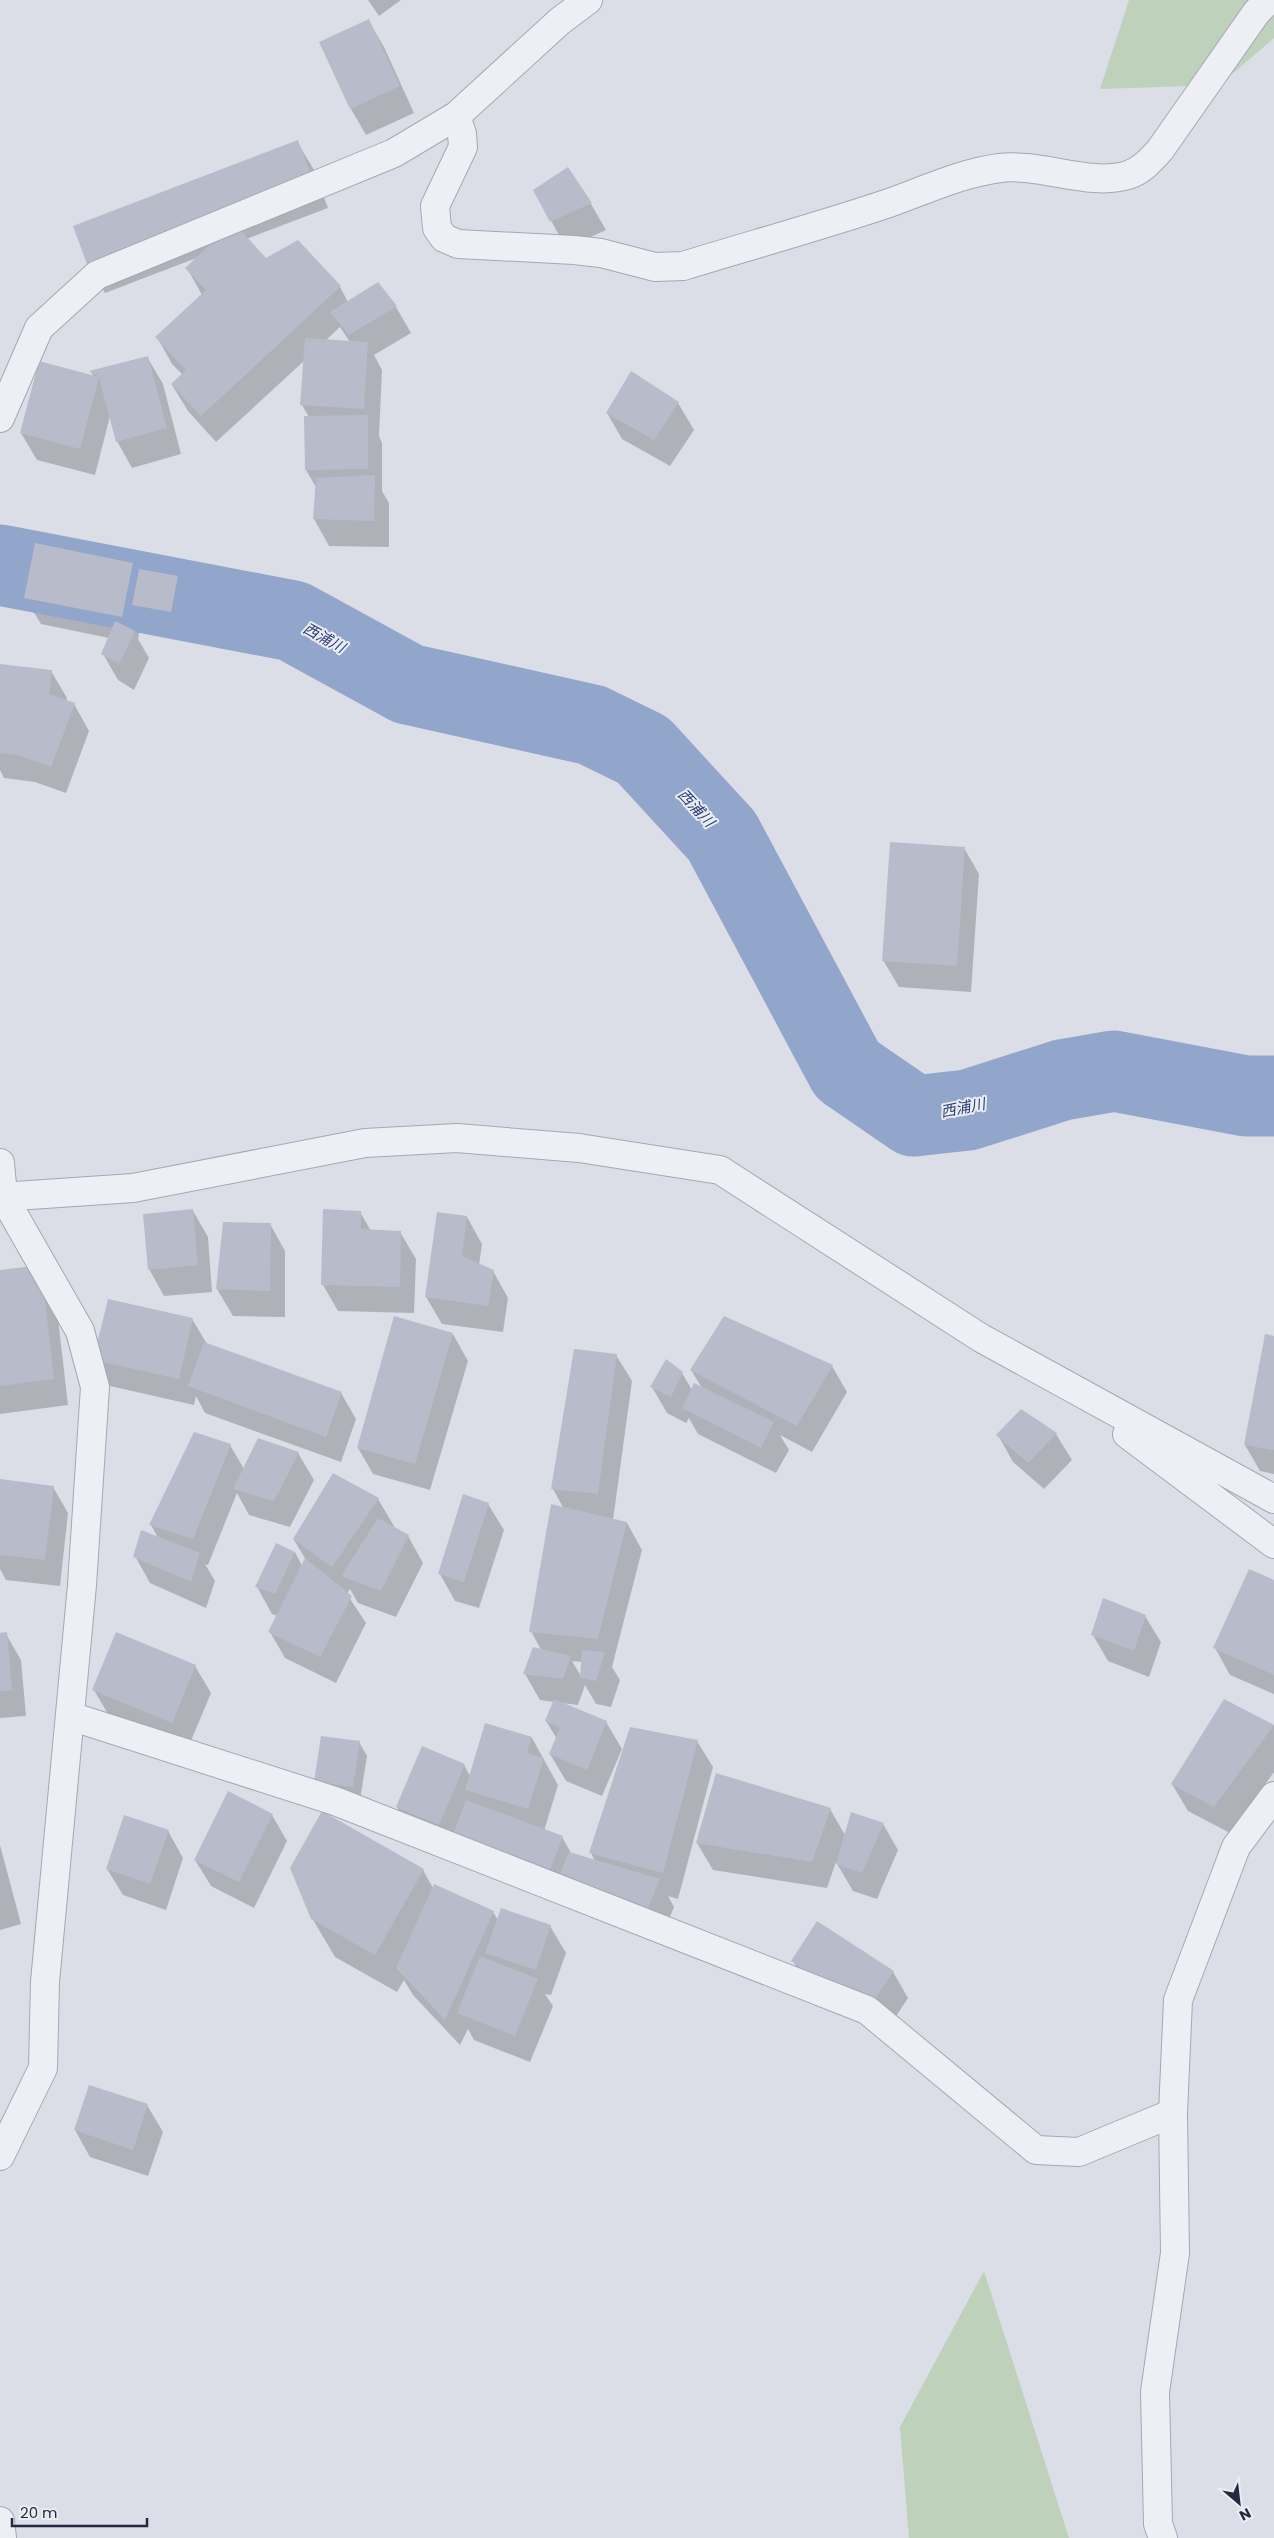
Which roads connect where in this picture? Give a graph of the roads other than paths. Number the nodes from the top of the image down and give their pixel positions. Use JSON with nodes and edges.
{"nodes":[{"id":1,"x":588,"y":0,"type":"edge"},
{"id":2,"x":1268,"y":0,"type":"edge"},
{"id":3,"x":456,"y":116,"type":"junction"},
{"id":4,"x":0,"y":418,"type":"edge"},
{"id":5,"x":0,"y":1163,"type":"edge"},
{"id":6,"x":2,"y":1197,"type":"edge"},
{"id":7,"x":1045,"y":1373,"type":"junction"},
{"id":8,"x":1274,"y":1499,"type":"edge"},
{"id":9,"x":1274,"y":1544,"type":"edge"},
{"id":10,"x":70,"y":1716,"type":"junction"},
{"id":11,"x":1274,"y":1796,"type":"edge"},
{"id":12,"x":1173,"y":2113,"type":"junction"},
{"id":13,"x":0,"y":2156,"type":"edge"},
{"id":14,"x":0,"y":2521,"type":"edge"},
{"id":15,"x":2,"y":2538,"type":"edge"},
{"id":16,"x":1163,"y":2538,"type":"edge"}],
"edges":[{"from":1,"to":3,"type":"street"},
{"from":2,"to":3,"type":"street"},
{"from":3,"to":4,"type":"street"},
{"from":5,"to":6,"type":"street"},
{"from":6,"to":7,"type":"street"},
{"from":6,"to":10,"type":"street"},
{"from":7,"to":8,"type":"street"},
{"from":7,"to":9,"type":"street"},
{"from":10,"to":12,"type":"street"},
{"from":10,"to":13,"type":"street"},
{"from":11,"to":12,"type":"street"},
{"from":12,"to":16,"type":"street"},
{"from":14,"to":15,"type":"street"}]}
